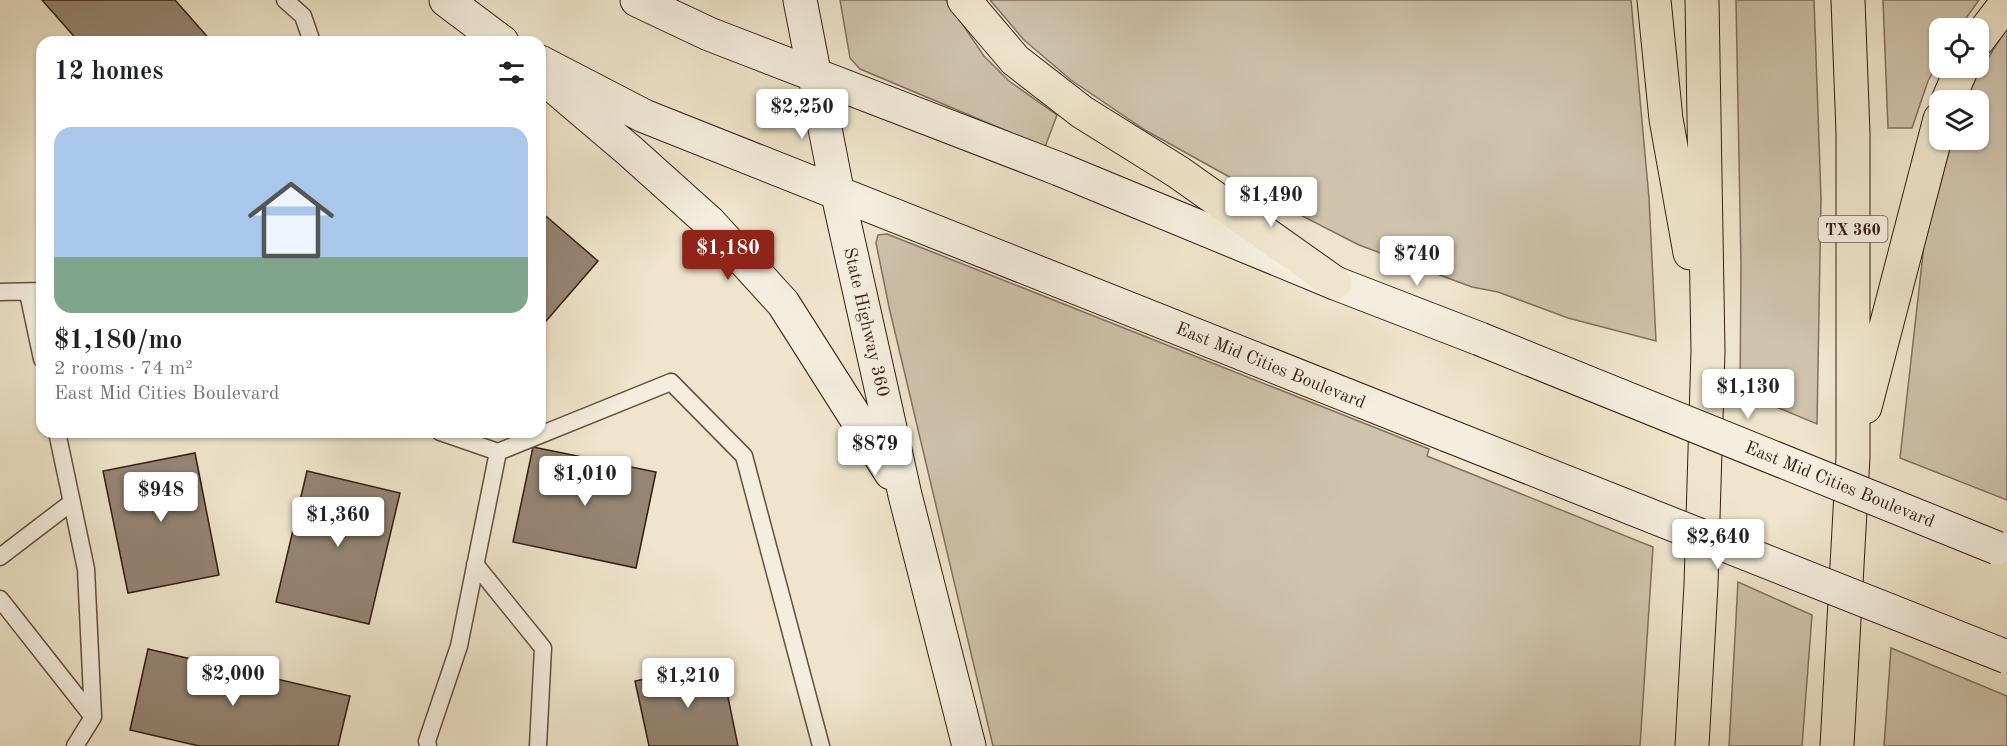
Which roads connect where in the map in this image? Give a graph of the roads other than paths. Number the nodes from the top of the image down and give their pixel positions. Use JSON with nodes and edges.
{"nodes":[{"id":1,"x":285,"y":0,"type":"edge"},
{"id":2,"x":446,"y":0,"type":"edge"},
{"id":3,"x":637,"y":0,"type":"edge"},
{"id":4,"x":800,"y":0,"type":"edge"},
{"id":5,"x":964,"y":0,"type":"edge"},
{"id":6,"x":1654,"y":0,"type":"edge"},
{"id":7,"x":1702,"y":0,"type":"edge"},
{"id":8,"x":1848,"y":0,"type":"edge"},
{"id":9,"x":2007,"y":2,"type":"edge"},
{"id":10,"x":1989,"y":26,"type":"edge"},
{"id":11,"x":310,"y":36,"type":"edge"},
{"id":12,"x":493,"y":36,"type":"edge"},
{"id":13,"x":546,"y":65,"type":"edge"},
{"id":14,"x":816,"y":76,"type":"junction"},
{"id":15,"x":546,"y":80,"type":"edge"},
{"id":16,"x":1932,"y":150,"type":"edge"},
{"id":17,"x":838,"y":195,"type":"junction"},
{"id":18,"x":1335,"y":283,"type":"junction"},
{"id":19,"x":0,"y":292,"type":"edge"},
{"id":20,"x":35,"y":292,"type":"edge"},
{"id":21,"x":1708,"y":351,"type":"junction"},
{"id":22,"x":546,"y":432,"type":"edge"},
{"id":23,"x":58,"y":438,"type":"edge"},
{"id":24,"x":457,"y":438,"type":"edge"},
{"id":25,"x":532,"y":438,"type":"edge"},
{"id":26,"x":498,"y":452,"type":"junction"},
{"id":27,"x":1853,"y":457,"type":"junction"},
{"id":28,"x":905,"y":495,"type":"junction"},
{"id":29,"x":72,"y":502,"type":"junction"},
{"id":30,"x":2004,"y":550,"type":"edge"},
{"id":31,"x":0,"y":557,"type":"edge"},
{"id":32,"x":475,"y":564,"type":"junction"},
{"id":33,"x":0,"y":599,"type":"edge"},
{"id":34,"x":2007,"y":657,"type":"edge"},
{"id":35,"x":93,"y":717,"type":"junction"},
{"id":36,"x":75,"y":746,"type":"edge"},
{"id":37,"x":428,"y":746,"type":"edge"},
{"id":38,"x":538,"y":746,"type":"edge"},
{"id":39,"x":821,"y":746,"type":"edge"},
{"id":40,"x":969,"y":746,"type":"edge"},
{"id":41,"x":1692,"y":746,"type":"edge"},
{"id":42,"x":1837,"y":746,"type":"edge"}],
"edges":[{"from":1,"to":11,"type":"lane"},
{"from":2,"to":12,"type":"main road"},
{"from":3,"to":14,"type":"main road","name":"East Mid Cities Boulevard"},
{"from":4,"to":14,"type":"main road","name":"State Highway 360"},
{"from":5,"to":18,"type":"highway"},
{"from":6,"to":21,"type":"highway"},
{"from":7,"to":21,"type":"highway"},
{"from":8,"to":27,"type":"highway","number":"TX 360"},
{"from":9,"to":10,"type":"highway"},
{"from":13,"to":17,"type":"main road","name":"East Mid Cities Boulevard"},
{"from":14,"to":17,"type":"main road","name":"State Highway 360"},
{"from":14,"to":18,"type":"main road","name":"East Mid Cities Boulevard"},
{"from":15,"to":28,"type":"main road"},
{"from":16,"to":27,"type":"highway"},
{"from":17,"to":28,"type":"main road","name":"State Highway 360"},
{"from":17,"to":34,"type":"main road","name":"East Mid Cities Boulevard","bridge":true},
{"from":18,"to":30,"type":"main road","name":"East Mid Cities Boulevard","bridge":true},
{"from":19,"to":20,"type":"lane"},
{"from":21,"to":41,"type":"highway"},
{"from":22,"to":39,"type":"lane"},
{"from":23,"to":29,"type":"lane"},
{"from":24,"to":26,"type":"lane"},
{"from":25,"to":26,"type":"lane"},
{"from":26,"to":32,"type":"lane"},
{"from":27,"to":42,"type":"highway","number":"TX 360"},
{"from":28,"to":40,"type":"main road","name":"State Highway 360"},
{"from":29,"to":31,"type":"lane"},
{"from":29,"to":35,"type":"lane"},
{"from":32,"to":37,"type":"lane"},
{"from":32,"to":38,"type":"lane"},
{"from":33,"to":35,"type":"lane"},
{"from":35,"to":36,"type":"lane"}]}
